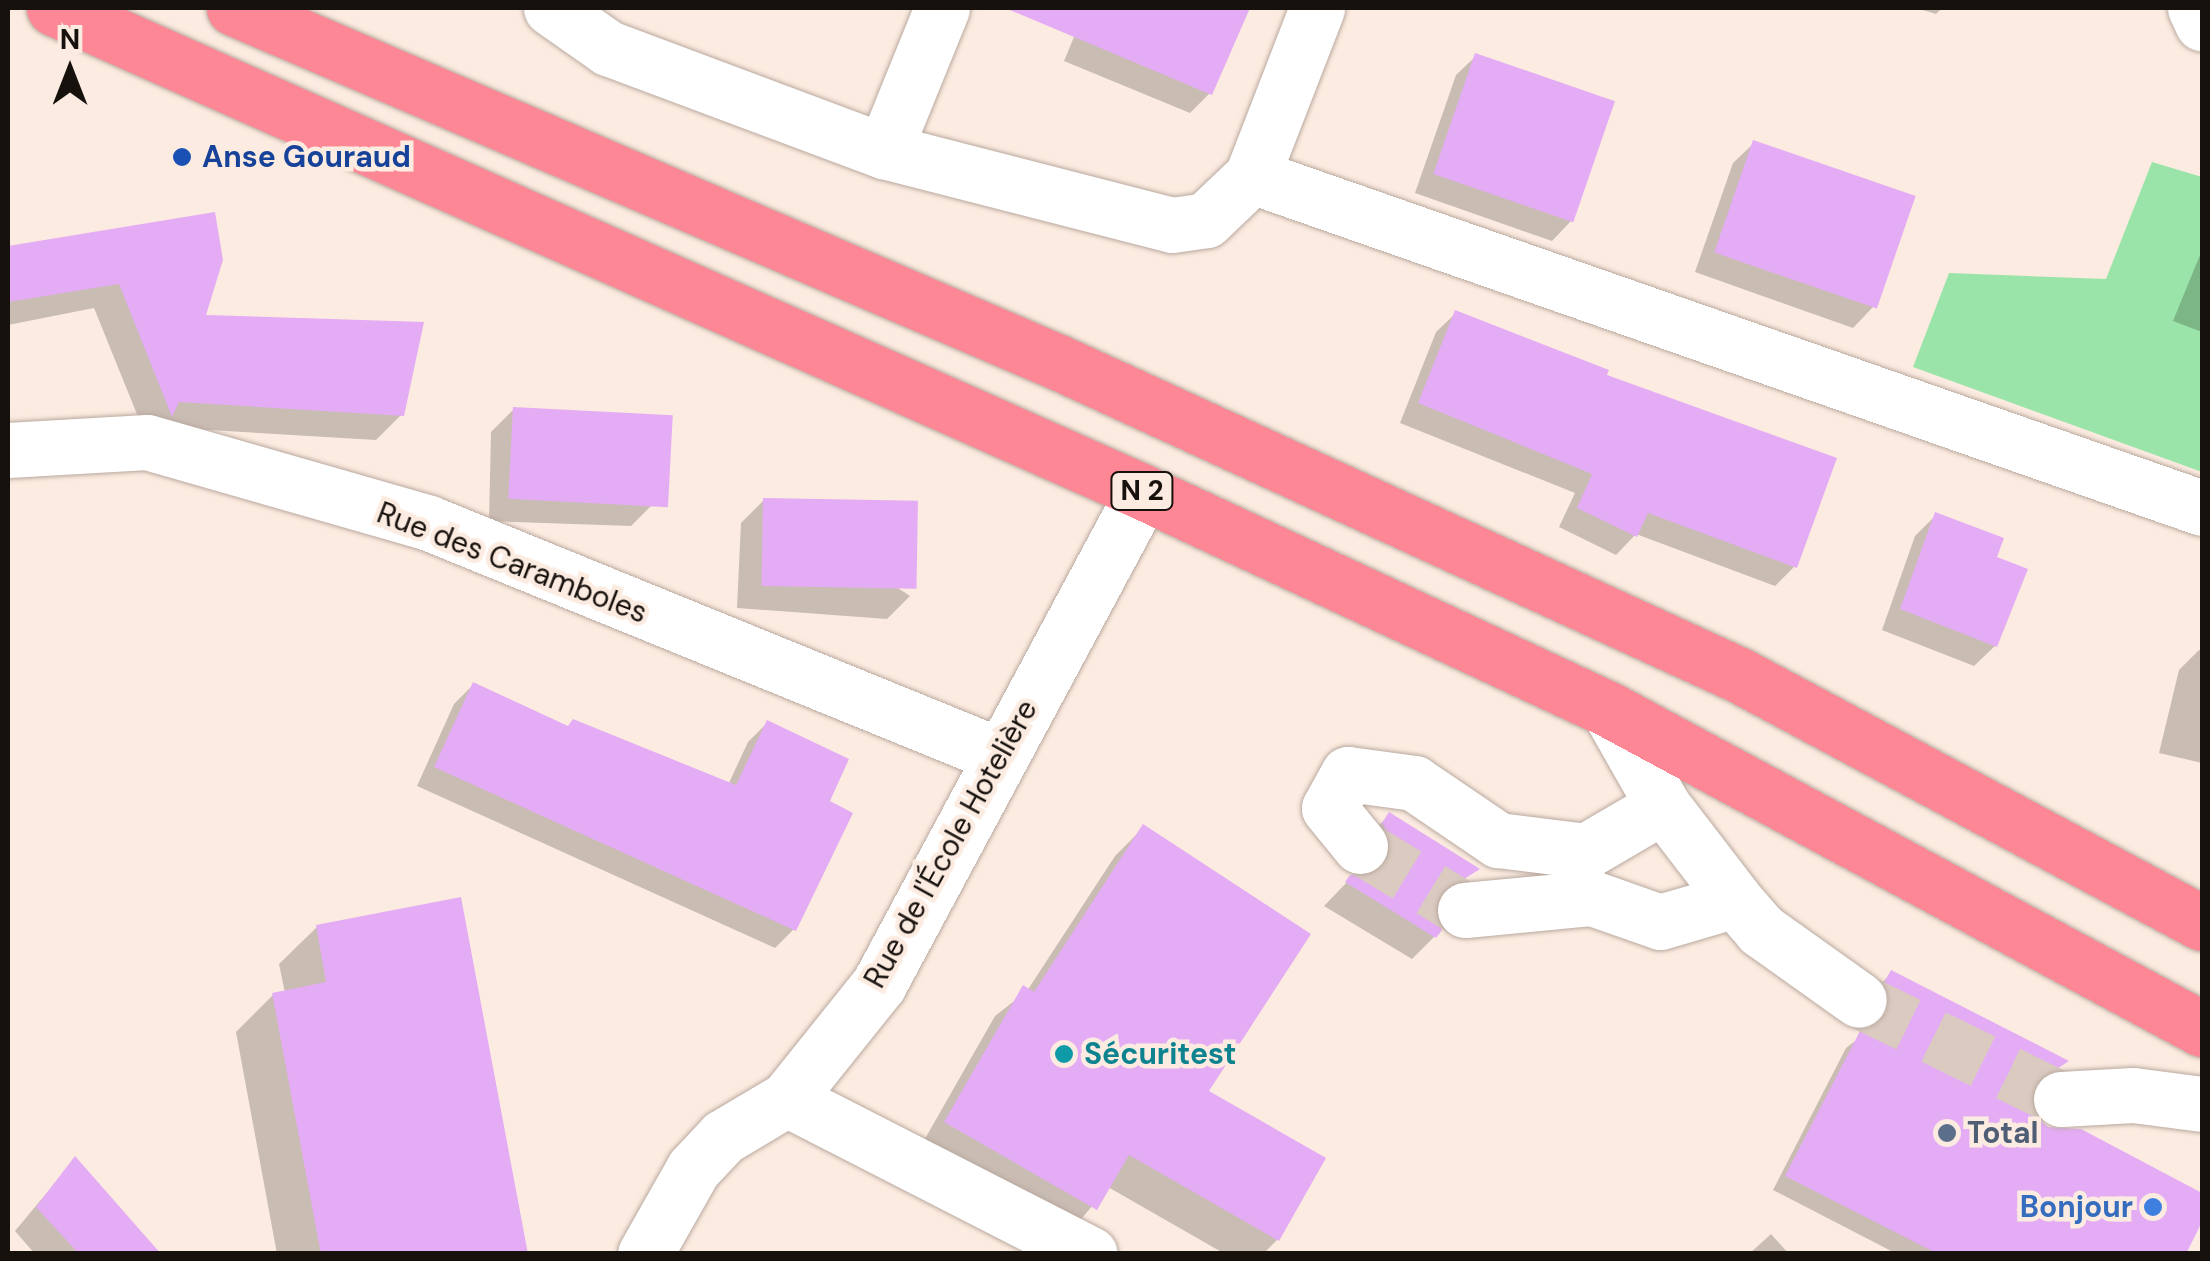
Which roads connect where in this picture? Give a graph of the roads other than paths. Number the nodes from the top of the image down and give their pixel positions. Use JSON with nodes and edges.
{"nodes":[{"id":1,"x":54,"y":8,"type":"edge"},
{"id":2,"x":234,"y":8,"type":"edge"},
{"id":3,"x":551,"y":8,"type":"edge"},
{"id":4,"x":942,"y":8,"type":"edge"},
{"id":5,"x":1317,"y":8,"type":"edge"},
{"id":6,"x":2195,"y":8,"type":"edge"},
{"id":7,"x":2202,"y":23,"type":"edge"},
{"id":8,"x":617,"y":28,"type":"edge"},
{"id":9,"x":884,"y":151,"type":"junction"},
{"id":10,"x":1252,"y":176,"type":"junction"},
{"id":11,"x":8,"y":450,"type":"edge"},
{"id":12,"x":1144,"y":492,"type":"junction"},
{"id":13,"x":2202,"y":508,"type":"edge"},
{"id":14,"x":1608,"y":709,"type":"junction"},
{"id":15,"x":999,"y":755,"type":"junction"},
{"id":16,"x":1663,"y":806,"type":"junction"},
{"id":17,"x":1360,"y":846,"type":"tunnel mouth"},
{"id":18,"x":1735,"y":900,"type":"junction"},
{"id":19,"x":1465,"y":910,"type":"tunnel mouth"},
{"id":20,"x":2202,"y":922,"type":"edge"},
{"id":21,"x":1859,"y":1000,"type":"tunnel mouth"},
{"id":22,"x":2202,"y":1029,"type":"edge"},
{"id":23,"x":787,"y":1100,"type":"junction"},
{"id":24,"x":2061,"y":1100,"type":"tunnel mouth"},
{"id":25,"x":2202,"y":1104,"type":"edge"},
{"id":26,"x":645,"y":1254,"type":"edge"},
{"id":27,"x":1090,"y":1254,"type":"edge"}],
"edges":[{"from":1,"to":12,"type":"highway","number":"N 2"},
{"from":2,"to":20,"type":"highway"},
{"from":3,"to":8,"type":"street"},
{"from":4,"to":9,"type":"street"},
{"from":5,"to":10,"type":"street"},
{"from":6,"to":7,"type":"street"},
{"from":8,"to":9,"type":"street"},
{"from":9,"to":10,"type":"street"},
{"from":10,"to":13,"type":"street"},
{"from":11,"to":15,"type":"street","name":"Rue des Caramboles"},
{"from":12,"to":14,"type":"highway","number":"N 2"},
{"from":12,"to":15,"type":"street","name":"Rue de l'École Hotelière"},
{"from":14,"to":16,"type":"street"},
{"from":14,"to":22,"type":"highway","number":"N 2"},
{"from":15,"to":23,"type":"street","name":"Rue de l'École Hotelière"},
{"from":16,"to":17,"type":"street"},
{"from":16,"to":18,"type":"street"},
{"from":18,"to":19,"type":"street"},
{"from":18,"to":21,"type":"street"},
{"from":23,"to":26,"type":"street","name":"Rue de l'École Hotelière"},
{"from":23,"to":27,"type":"street"},
{"from":24,"to":25,"type":"street"}]}
